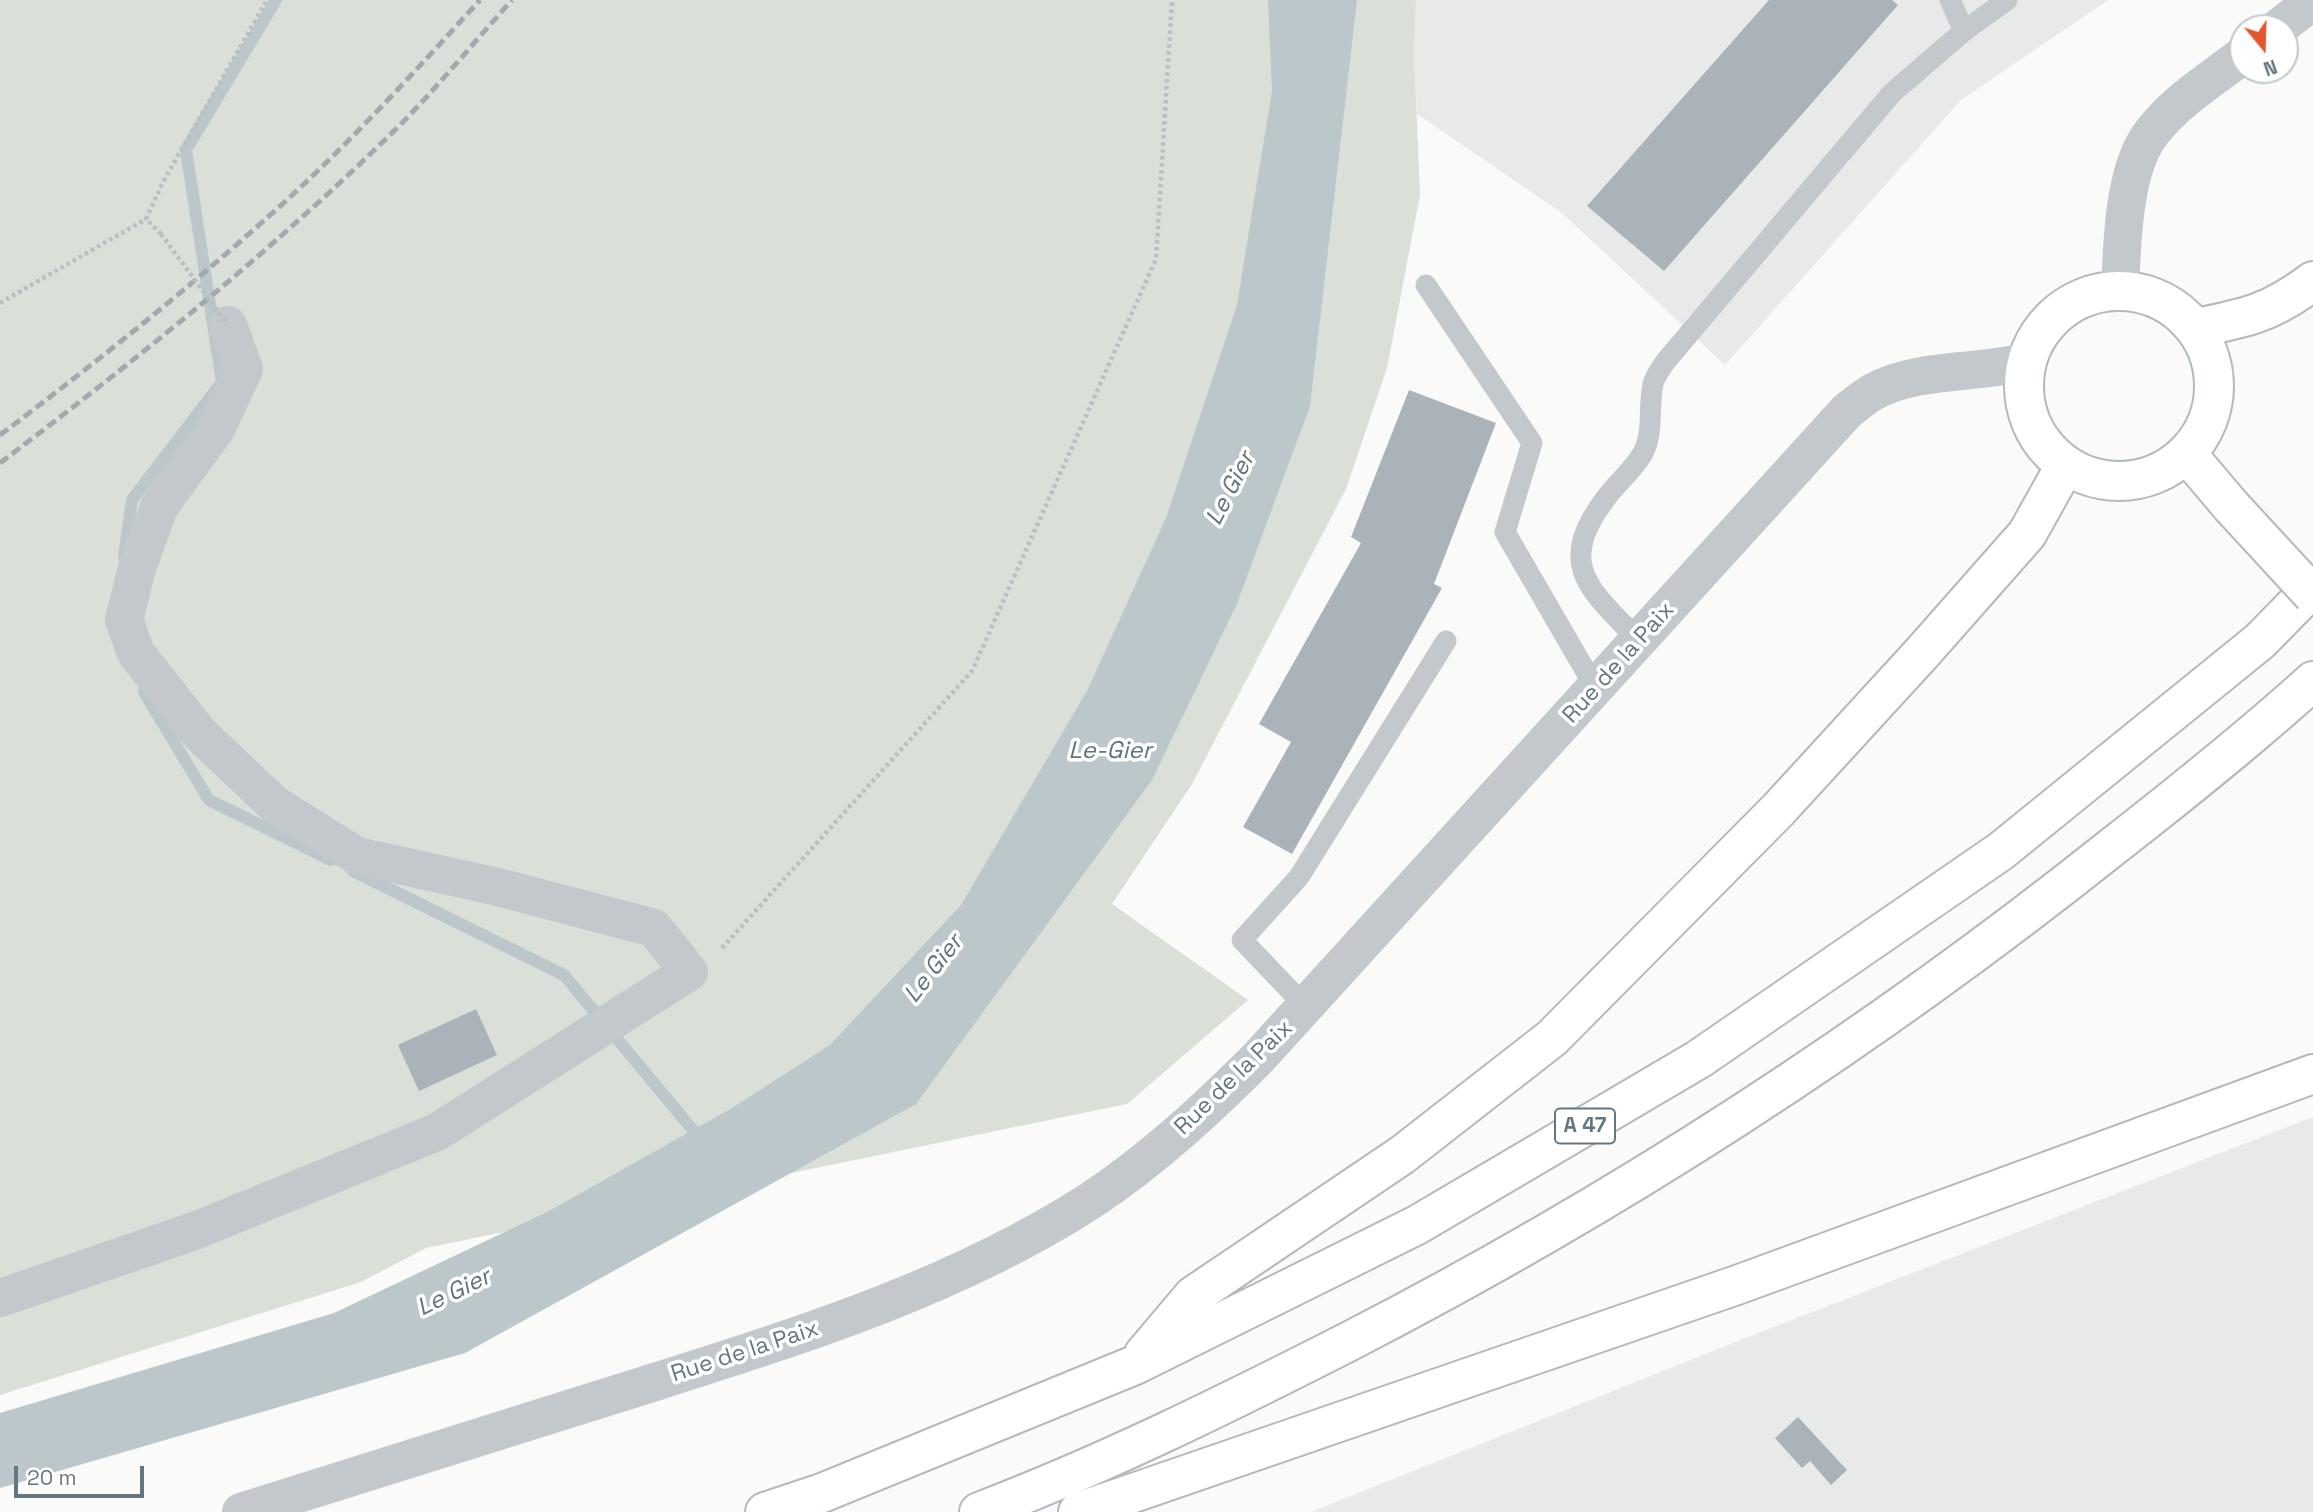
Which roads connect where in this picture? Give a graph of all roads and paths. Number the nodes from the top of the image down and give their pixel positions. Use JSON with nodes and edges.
{"nodes":[{"id":1,"x":267,"y":0,"type":"edge"},
{"id":2,"x":1171,"y":0,"type":"edge"},
{"id":3,"x":1951,"y":0,"type":"edge"},
{"id":4,"x":2007,"y":0,"type":"edge"},
{"id":5,"x":2313,"y":1,"type":"edge"},
{"id":6,"x":2296,"y":14,"type":"edge"},
{"id":7,"x":1964,"y":31,"type":"junction"},
{"id":8,"x":2229,"y":66,"type":"edge"},
{"id":9,"x":146,"y":219,"type":"junction"},
{"id":10,"x":2313,"y":282,"type":"edge"},
{"id":11,"x":1426,"y":285,"type":"dead end"},
{"id":12,"x":2120,"y":290,"type":"junction"},
{"id":13,"x":0,"y":303,"type":"edge"},
{"id":14,"x":228,"y":325,"type":"joint"},
{"id":15,"x":2196,"y":328,"type":"junction"},
{"id":16,"x":2026,"y":361,"type":"junction"},
{"id":17,"x":2187,"y":454,"type":"junction"},
{"id":18,"x":2065,"y":466,"type":"junction"},
{"id":19,"x":2313,"y":587,"type":"edge"},
{"id":20,"x":2313,"y":595,"type":"edge"},
{"id":21,"x":1446,"y":641,"type":"dead end"},
{"id":22,"x":1639,"y":641,"type":"junction"},
{"id":23,"x":2313,"y":681,"type":"edge"},
{"id":24,"x":1596,"y":689,"type":"junction"},
{"id":25,"x":689,"y":972,"type":"junction"},
{"id":26,"x":1306,"y":1007,"type":"junction"},
{"id":27,"x":2313,"y":1074,"type":"edge"},
{"id":28,"x":0,"y":1298,"type":"edge"},
{"id":29,"x":1135,"y":1365,"type":"junction"},
{"id":30,"x":241,"y":1512,"type":"edge"},
{"id":31,"x":765,"y":1512,"type":"edge"},
{"id":32,"x":979,"y":1512,"type":"edge"},
{"id":33,"x":1078,"y":1512,"type":"edge"}],
"edges":[{"from":1,"to":9,"type":"path"},
{"from":2,"to":25,"type":"path"},
{"from":3,"to":7,"type":"lane"},
{"from":4,"to":7,"type":"lane"},
{"from":5,"to":6,"type":"street"},
{"from":7,"to":22,"type":"lane"},
{"from":8,"to":12,"type":"street"},
{"from":9,"to":13,"type":"path"},
{"from":9,"to":14,"type":"path","bridge":true},
{"from":10,"to":15,"type":"main road"},
{"from":11,"to":24,"type":"lane"},
{"from":12,"to":15,"type":"main road"},
{"from":12,"to":16,"type":"main road"},
{"from":14,"to":25,"type":"street"},
{"from":15,"to":17,"type":"main road"},
{"from":16,"to":18,"type":"main road"},
{"from":16,"to":22,"type":"street","name":"Rue de la Paix"},
{"from":17,"to":18,"type":"main road"},
{"from":17,"to":20,"type":"main road","bridge":true},
{"from":18,"to":29,"type":"main road"},
{"from":19,"to":29,"type":"main road","number":"A 47"},
{"from":21,"to":26,"type":"lane"},
{"from":22,"to":24,"type":"street","name":"Rue de la Paix"},
{"from":23,"to":32,"type":"main road"},
{"from":24,"to":26,"type":"street","name":"Rue de la Paix"},
{"from":25,"to":28,"type":"street"},
{"from":26,"to":30,"type":"street","name":"Rue de la Paix"},
{"from":27,"to":33,"type":"main road"},
{"from":29,"to":31,"type":"main road","number":"A 47"}]}
